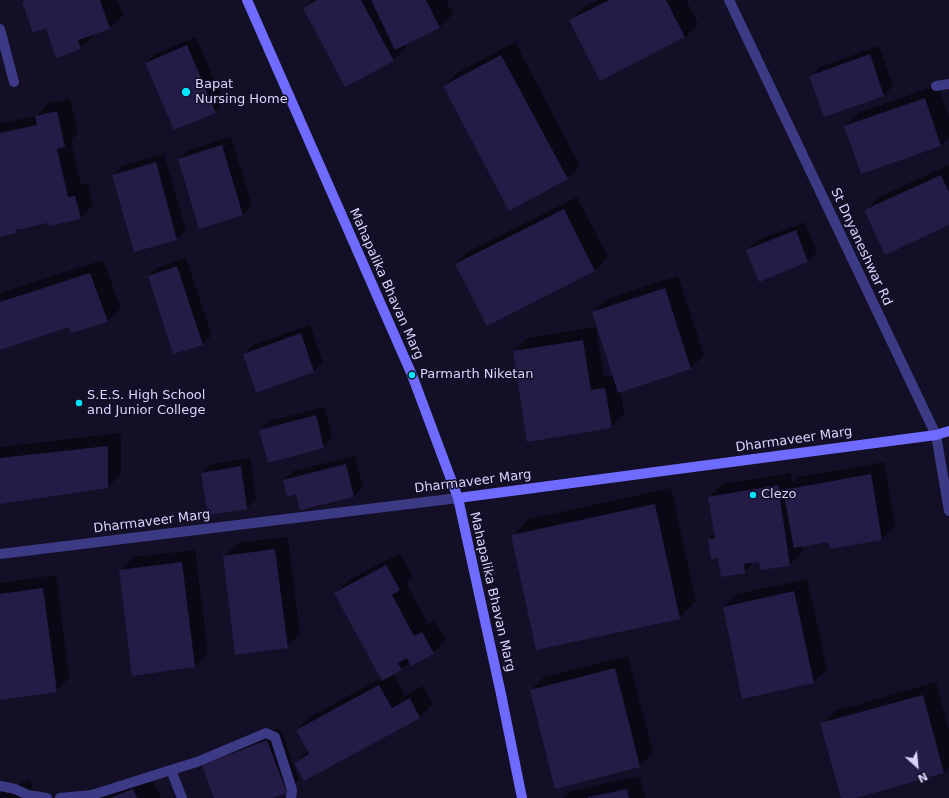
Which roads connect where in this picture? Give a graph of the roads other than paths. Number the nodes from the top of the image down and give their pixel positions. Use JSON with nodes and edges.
{"nodes":[{"id":1,"x":247,"y":0,"type":"edge"},
{"id":2,"x":729,"y":0,"type":"edge"},
{"id":3,"x":0,"y":29,"type":"edge"},
{"id":4,"x":14,"y":82,"type":"dead end"},
{"id":5,"x":949,"y":84,"type":"edge"},
{"id":6,"x":936,"y":86,"type":"dead end"},
{"id":7,"x":949,"y":431,"type":"edge"},
{"id":8,"x":936,"y":435,"type":"junction"},
{"id":9,"x":458,"y":498,"type":"junction"},
{"id":10,"x":949,"y":511,"type":"edge"},
{"id":11,"x":0,"y":554,"type":"edge"},
{"id":12,"x":171,"y":770,"type":"junction"},
{"id":13,"x":0,"y":786,"type":"edge"},
{"id":14,"x":17,"y":794,"type":"edge"},
{"id":15,"x":82,"y":797,"type":"edge"},
{"id":16,"x":47,"y":798,"type":"edge"},
{"id":17,"x":60,"y":798,"type":"edge"},
{"id":18,"x":182,"y":798,"type":"edge"},
{"id":19,"x":291,"y":798,"type":"edge"},
{"id":20,"x":522,"y":798,"type":"edge"}],
"edges":[{"from":1,"to":9,"type":"street","name":"Mahapalika Bhavan Marg"},
{"from":2,"to":8,"type":"street","name":"St Dnyaneshwar Rd"},
{"from":3,"to":4,"type":"street"},
{"from":5,"to":6,"type":"street"},
{"from":7,"to":8,"type":"street","name":"Dharmaveer Marg"},
{"from":8,"to":9,"type":"street","name":"Dharmaveer Marg"},
{"from":8,"to":10,"type":"street","name":"St Dnyaneshwar Rd"},
{"from":9,"to":11,"type":"street","name":"Dharmaveer Marg"},
{"from":9,"to":20,"type":"street","name":"Mahapalika Bhavan Marg"},
{"from":12,"to":15,"type":"street"},
{"from":12,"to":18,"type":"street"},
{"from":12,"to":19,"type":"street"},
{"from":13,"to":14,"type":"street"},
{"from":14,"to":16,"type":"street"},
{"from":15,"to":17,"type":"street"}]}
